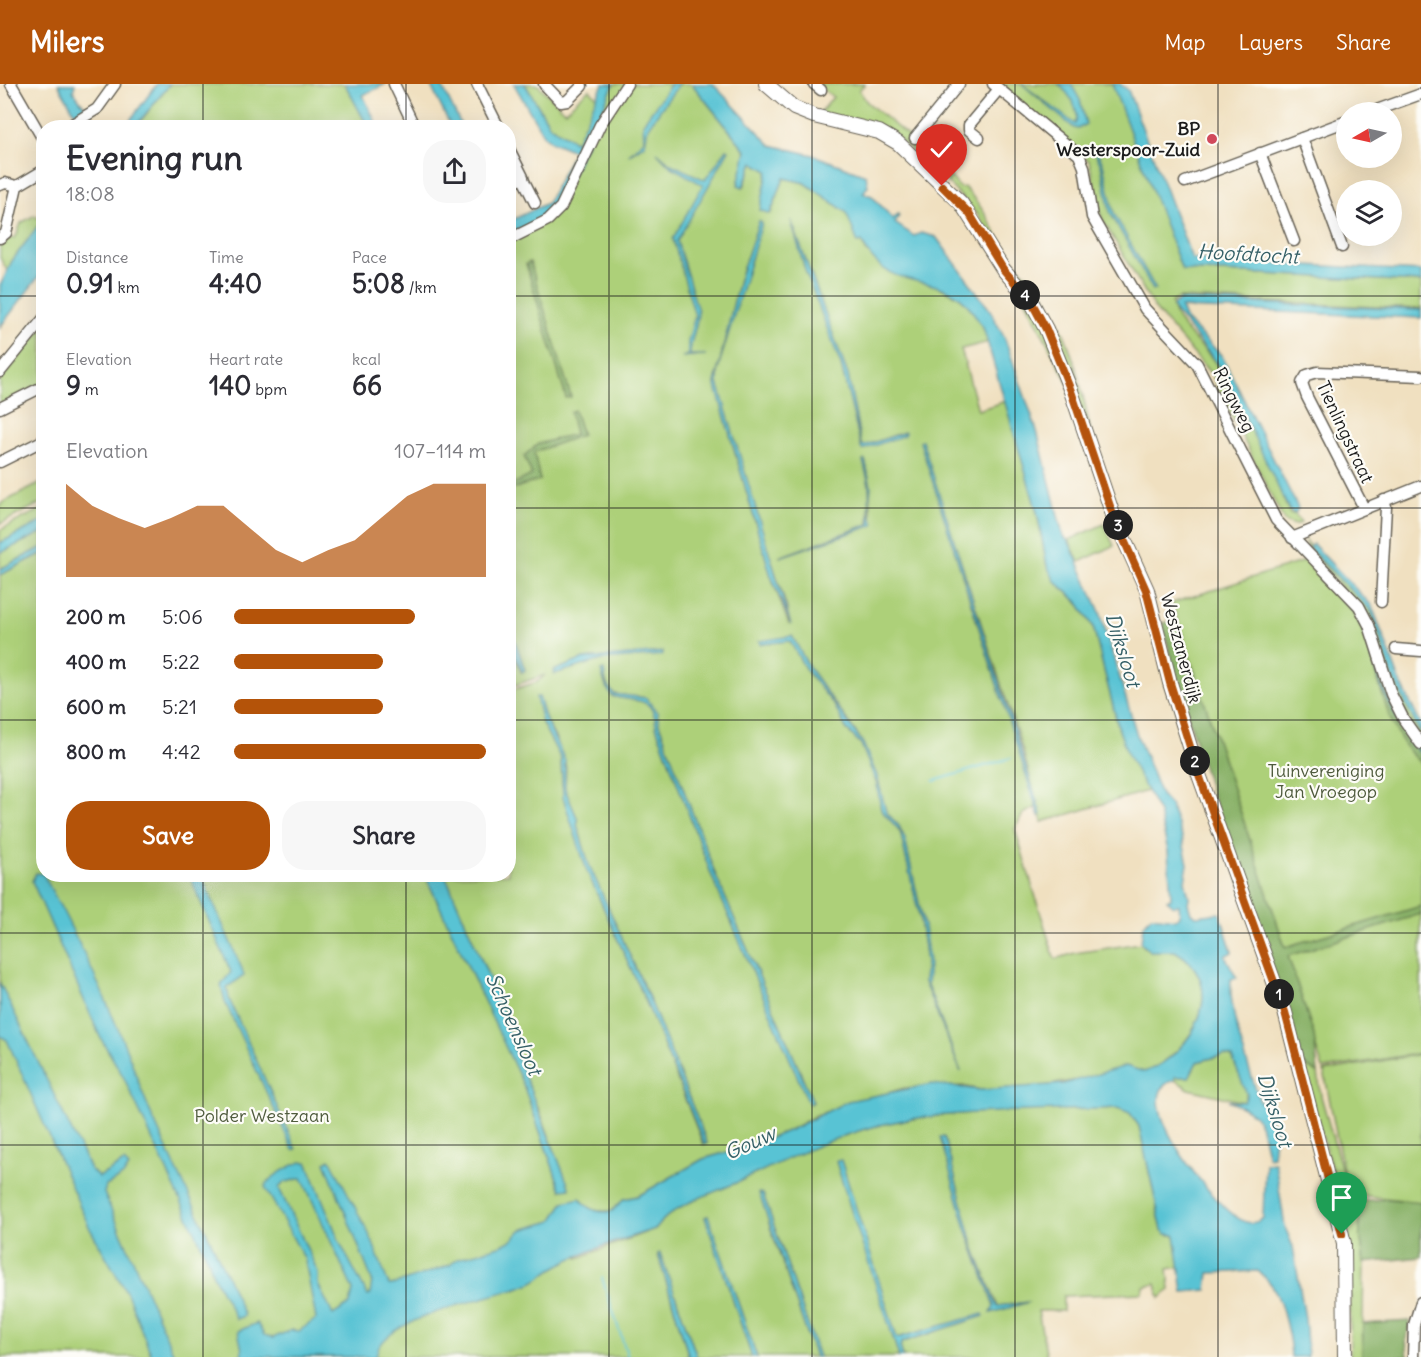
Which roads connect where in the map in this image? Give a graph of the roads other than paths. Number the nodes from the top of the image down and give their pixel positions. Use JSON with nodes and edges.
{"nodes":[{"id":1,"x":11,"y":84,"type":"edge"},
{"id":2,"x":116,"y":84,"type":"edge"},
{"id":3,"x":394,"y":84,"type":"edge"},
{"id":4,"x":477,"y":84,"type":"edge"},
{"id":5,"x":544,"y":84,"type":"edge"},
{"id":6,"x":627,"y":84,"type":"edge"},
{"id":7,"x":766,"y":84,"type":"edge"},
{"id":8,"x":959,"y":84,"type":"edge"},
{"id":9,"x":582,"y":86,"type":"dead end"},
{"id":10,"x":996,"y":86,"type":"edge"},
{"id":11,"x":1421,"y":94,"type":"edge"},
{"id":12,"x":1399,"y":102,"type":"edge"},
{"id":13,"x":79,"y":120,"type":"edge"},
{"id":14,"x":411,"y":120,"type":"edge"},
{"id":15,"x":495,"y":120,"type":"edge"},
{"id":16,"x":1336,"y":126,"type":"edge"},
{"id":17,"x":36,"y":128,"type":"edge"},
{"id":18,"x":915,"y":138,"type":"dead end"},
{"id":19,"x":979,"y":138,"type":"dead end"},
{"id":20,"x":1302,"y":138,"type":"junction"},
{"id":21,"x":1260,"y":153,"type":"junction"},
{"id":22,"x":516,"y":164,"type":"edge"},
{"id":23,"x":36,"y":175,"type":"edge"},
{"id":24,"x":523,"y":179,"type":"junction"},
{"id":25,"x":2,"y":181,"type":"edge"},
{"id":26,"x":516,"y":182,"type":"edge"},
{"id":27,"x":1185,"y":183,"type":"dead end"},
{"id":28,"x":17,"y":186,"type":"junction"},
{"id":29,"x":535,"y":203,"type":"dead end"},
{"id":30,"x":516,"y":236,"type":"edge"},
{"id":31,"x":0,"y":238,"type":"edge"},
{"id":32,"x":1294,"y":241,"type":"dead end"},
{"id":33,"x":1342,"y":247,"type":"dead end"},
{"id":34,"x":36,"y":328,"type":"edge"},
{"id":35,"x":0,"y":372,"type":"edge"},
{"id":36,"x":1421,"y":376,"type":"edge"},
{"id":37,"x":36,"y":390,"type":"edge"},
{"id":38,"x":0,"y":408,"type":"edge"},
{"id":39,"x":36,"y":444,"type":"edge"},
{"id":40,"x":0,"y":462,"type":"edge"},
{"id":41,"x":1421,"y":486,"type":"edge"},
{"id":42,"x":1384,"y":500,"type":"junction"},
{"id":43,"x":1364,"y":508,"type":"junction"},
{"id":44,"x":1293,"y":538,"type":"junction"},
{"id":45,"x":1381,"y":602,"type":"dead end"},
{"id":46,"x":1396,"y":649,"type":"dead end"},
{"id":47,"x":1421,"y":651,"type":"edge"},
{"id":48,"x":1421,"y":744,"type":"edge"},
{"id":49,"x":1421,"y":1302,"type":"edge"},
{"id":50,"x":1345,"y":1357,"type":"edge"},
{"id":51,"x":1413,"y":1357,"type":"edge"}],
"edges":[{"from":1,"to":17,"type":"street"},
{"from":2,"to":13,"type":"street"},
{"from":3,"to":14,"type":"street"},
{"from":4,"to":15,"type":"street"},
{"from":5,"to":9,"type":"street"},
{"from":6,"to":30,"type":"street"},
{"from":7,"to":50,"type":"street","name":"Westzanerdijk"},
{"from":8,"to":18,"type":"street"},
{"from":10,"to":19,"type":"street","name":"Ringweg"},
{"from":10,"to":44,"type":"street","name":"Ringweg"},
{"from":11,"to":12,"type":"street"},
{"from":16,"to":20,"type":"street"},
{"from":20,"to":21,"type":"street"},
{"from":20,"to":33,"type":"street"},
{"from":21,"to":27,"type":"street"},
{"from":21,"to":32,"type":"street"},
{"from":22,"to":24,"type":"street"},
{"from":23,"to":28,"type":"street"},
{"from":24,"to":26,"type":"street"},
{"from":24,"to":29,"type":"street"},
{"from":25,"to":28,"type":"street"},
{"from":28,"to":31,"type":"street"},
{"from":34,"to":35,"type":"street"},
{"from":36,"to":43,"type":"street","name":"Tienlingstraat"},
{"from":37,"to":38,"type":"street"},
{"from":39,"to":40,"type":"street"},
{"from":41,"to":42,"type":"street"},
{"from":42,"to":43,"type":"street"},
{"from":42,"to":45,"type":"street"},
{"from":43,"to":44,"type":"street"},
{"from":44,"to":48,"type":"street","name":"Ringweg"},
{"from":46,"to":47,"type":"street"},
{"from":49,"to":51,"type":"street"}]}
